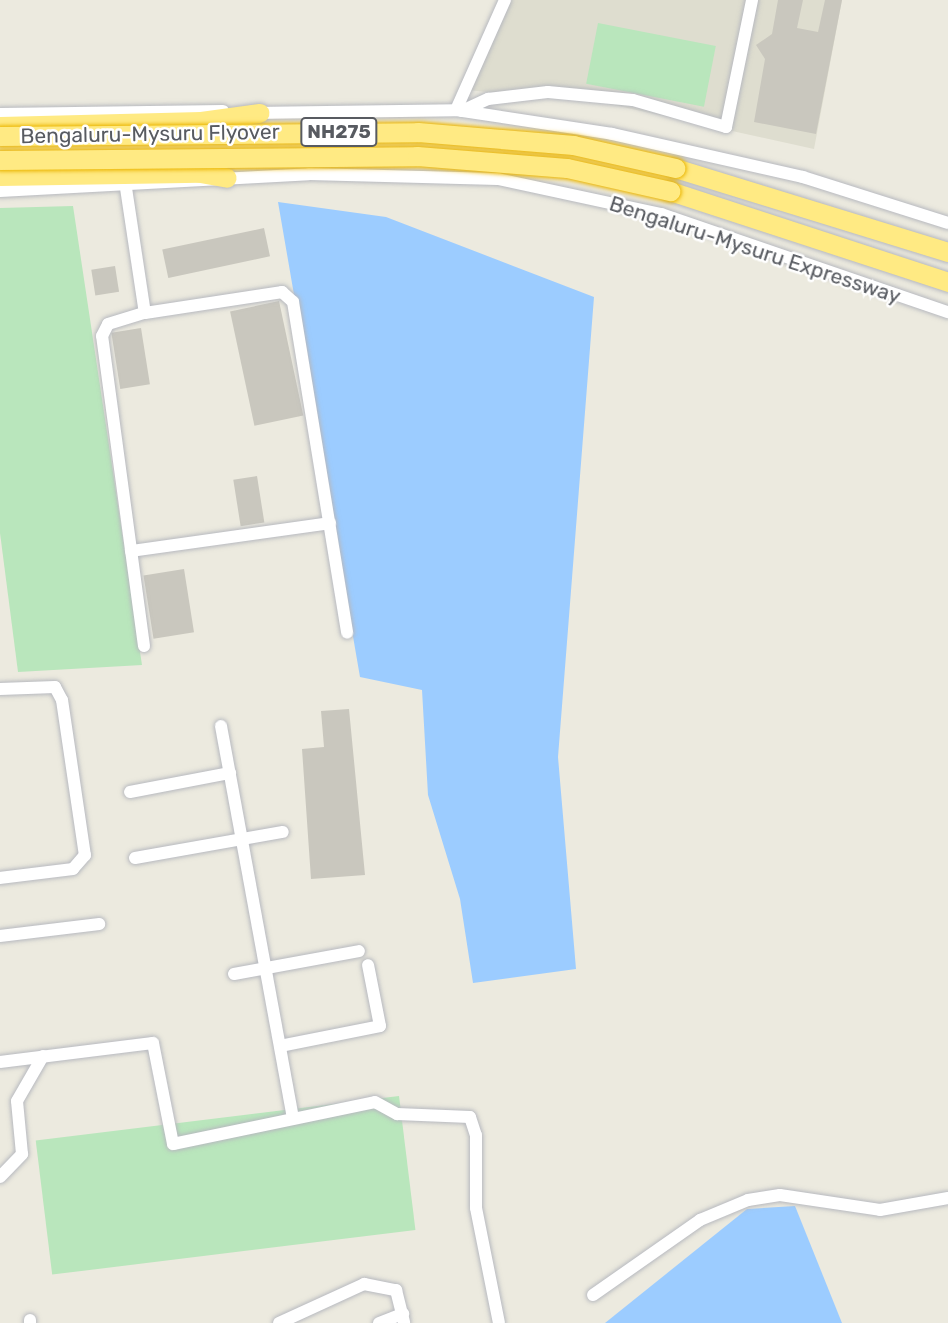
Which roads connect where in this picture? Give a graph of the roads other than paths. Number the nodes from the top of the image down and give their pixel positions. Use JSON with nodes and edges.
{"nodes":[{"id":1,"x":505,"y":0,"type":"edge"},
{"id":2,"x":752,"y":0,"type":"edge"},
{"id":3,"x":459,"y":111,"type":"junction"},
{"id":4,"x":259,"y":113,"type":"junction"},
{"id":5,"x":0,"y":114,"type":"edge"},
{"id":6,"x":0,"y":126,"type":"edge"},
{"id":7,"x":612,"y":134,"type":"junction"},
{"id":8,"x":0,"y":136,"type":"edge"},
{"id":9,"x":0,"y":160,"type":"edge"},
{"id":10,"x":0,"y":176,"type":"edge"},
{"id":11,"x":227,"y":178,"type":"junction"},
{"id":12,"x":126,"y":188,"type":"junction"},
{"id":13,"x":0,"y":191,"type":"edge"},
{"id":14,"x":670,"y":191,"type":"joint"},
{"id":15,"x":606,"y":200,"type":"junction"},
{"id":16,"x":948,"y":223,"type":"edge"},
{"id":17,"x":948,"y":252,"type":"edge"},
{"id":18,"x":948,"y":282,"type":"edge"},
{"id":19,"x":948,"y":312,"type":"edge"},
{"id":20,"x":145,"y":313,"type":"junction"},
{"id":21,"x":330,"y":523,"type":"junction"},
{"id":22,"x":131,"y":551,"type":"junction"},
{"id":23,"x":347,"y":633,"type":"dead end"},
{"id":24,"x":144,"y":646,"type":"dead end"},
{"id":25,"x":0,"y":689,"type":"edge"},
{"id":26,"x":221,"y":726,"type":"dead end"},
{"id":27,"x":229,"y":773,"type":"junction"},
{"id":28,"x":130,"y":792,"type":"dead end"},
{"id":29,"x":283,"y":831,"type":"dead end"},
{"id":30,"x":242,"y":839,"type":"junction"},
{"id":31,"x":135,"y":858,"type":"dead end"},
{"id":32,"x":0,"y":878,"type":"edge"},
{"id":33,"x":99,"y":924,"type":"dead end"},
{"id":34,"x":0,"y":936,"type":"edge"},
{"id":35,"x":359,"y":951,"type":"dead end"},
{"id":36,"x":368,"y":965,"type":"dead end"},
{"id":37,"x":266,"y":968,"type":"junction"},
{"id":38,"x":234,"y":974,"type":"dead end"},
{"id":39,"x":280,"y":1046,"type":"junction"},
{"id":40,"x":43,"y":1056,"type":"junction"},
{"id":41,"x":0,"y":1062,"type":"edge"},
{"id":42,"x":293,"y":1118,"type":"junction"},
{"id":43,"x":0,"y":1177,"type":"edge"},
{"id":44,"x":948,"y":1198,"type":"edge"},
{"id":45,"x":593,"y":1295,"type":"dead end"},
{"id":46,"x":404,"y":1319,"type":"edge"},
{"id":47,"x":279,"y":1323,"type":"edge"},
{"id":48,"x":379,"y":1323,"type":"edge"},
{"id":49,"x":499,"y":1323,"type":"edge"}],
"edges":[{"from":1,"to":3,"type":"street"},
{"from":2,"to":3,"type":"street"},
{"from":3,"to":4,"type":"street","number":"NH275"},
{"from":3,"to":7,"type":"street","number":"NH275"},
{"from":4,"to":5,"type":"street","number":"NH275"},
{"from":4,"to":6,"type":"highway","number":"NH275"},
{"from":7,"to":15,"type":"street"},
{"from":7,"to":16,"type":"street","number":"NH275"},
{"from":8,"to":17,"type":"highway","name":"Bengaluru-Mysuru Flyover","number":"NH275","bridge":true},
{"from":9,"to":14,"type":"highway","name":"Bengaluru-Mysuru Flyover","number":"NH275","bridge":true},
{"from":10,"to":11,"type":"highway","name":"Bengaluru-Mysuru Expressway","number":"NH275"},
{"from":11,"to":12,"type":"street","name":"Bengaluru-Mysuru Expressway","number":"NH275"},
{"from":11,"to":15,"type":"street","name":"Bengaluru-Mysuru Expressway","number":"NH275"},
{"from":12,"to":13,"type":"street","name":"Bengaluru-Mysuru Expressway","number":"NH275"},
{"from":12,"to":20,"type":"street"},
{"from":14,"to":18,"type":"highway","name":"Bengaluru-Mysuru Expressway","number":"NH275"},
{"from":15,"to":19,"type":"street","name":"Bengaluru-Mysuru Expressway","number":"NH275"},
{"from":20,"to":21,"type":"street"},
{"from":20,"to":22,"type":"street"},
{"from":21,"to":22,"type":"street"},
{"from":21,"to":23,"type":"street"},
{"from":22,"to":24,"type":"street"},
{"from":25,"to":32,"type":"street"},
{"from":26,"to":27,"type":"street"},
{"from":27,"to":28,"type":"street"},
{"from":27,"to":30,"type":"street"},
{"from":29,"to":30,"type":"street"},
{"from":30,"to":31,"type":"street"},
{"from":30,"to":37,"type":"street"},
{"from":33,"to":34,"type":"street"},
{"from":35,"to":37,"type":"street"},
{"from":36,"to":39,"type":"street"},
{"from":37,"to":38,"type":"street"},
{"from":37,"to":39,"type":"street"},
{"from":39,"to":42,"type":"street"},
{"from":40,"to":41,"type":"street"},
{"from":40,"to":42,"type":"street"},
{"from":40,"to":43,"type":"street"},
{"from":42,"to":49,"type":"street"},
{"from":44,"to":45,"type":"street"},
{"from":46,"to":47,"type":"street"},
{"from":46,"to":48,"type":"street"}]}
